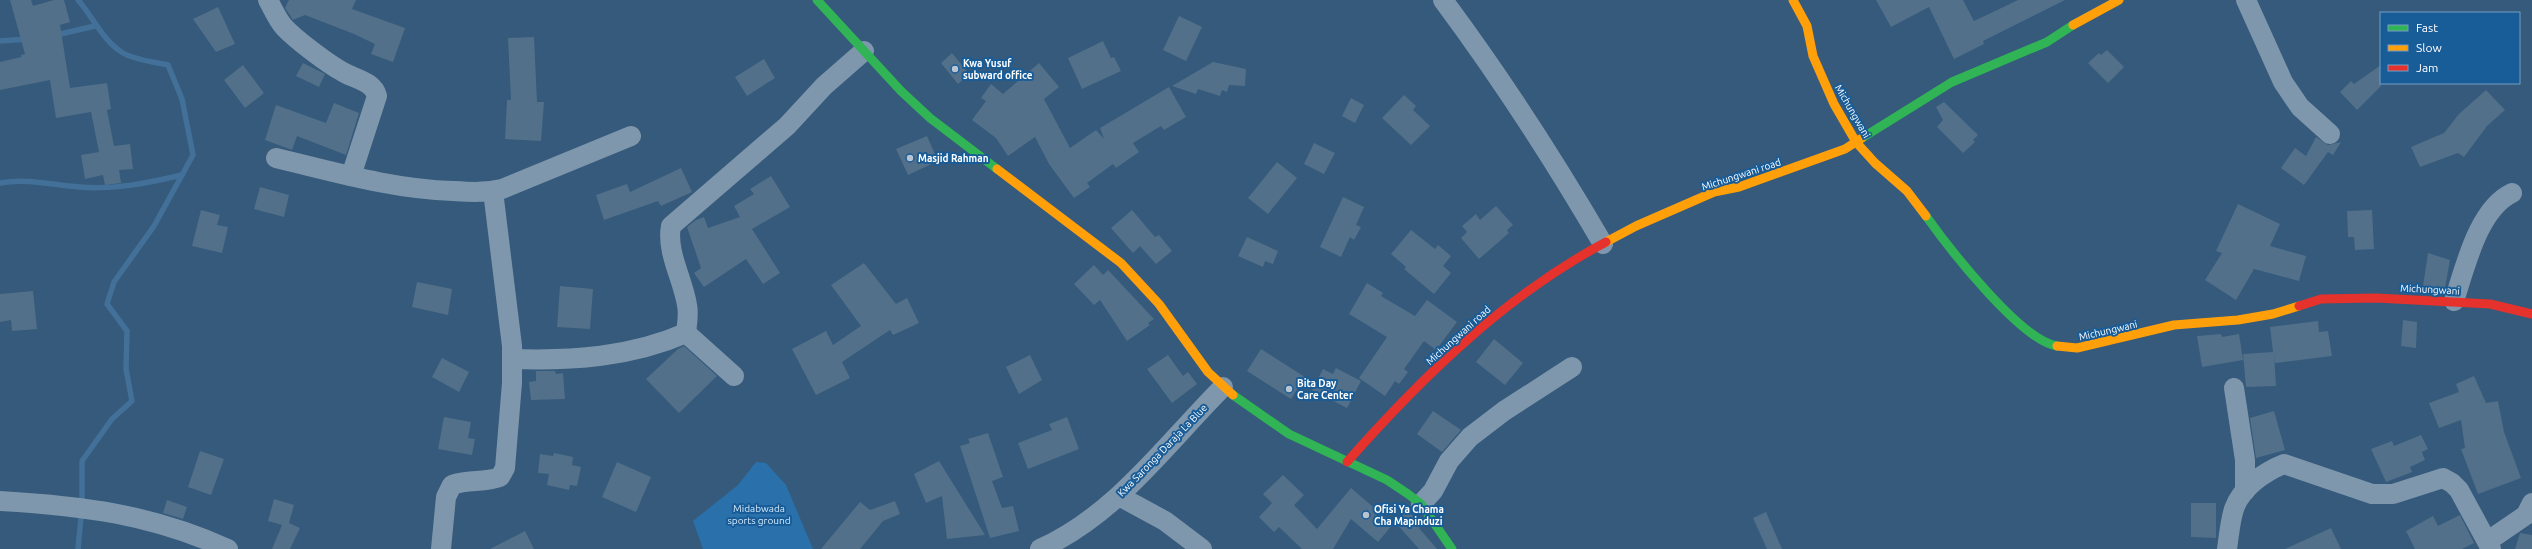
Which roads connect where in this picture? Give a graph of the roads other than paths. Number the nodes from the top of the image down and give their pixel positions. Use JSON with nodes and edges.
{"nodes":[{"id":1,"x":268,"y":0,"type":"edge"},
{"id":2,"x":817,"y":0,"type":"edge"},
{"id":3,"x":1442,"y":0,"type":"edge"},
{"id":4,"x":1793,"y":0,"type":"edge"},
{"id":5,"x":2119,"y":0,"type":"edge"},
{"id":6,"x":2246,"y":0,"type":"edge"},
{"id":7,"x":864,"y":51,"type":"junction"},
{"id":8,"x":2330,"y":134,"type":"dead end"},
{"id":9,"x":631,"y":136,"type":"dead end"},
{"id":10,"x":1856,"y":142,"type":"junction"},
{"id":11,"x":276,"y":158,"type":"dead end"},
{"id":12,"x":352,"y":176,"type":"junction"},
{"id":13,"x":493,"y":191,"type":"junction"},
{"id":14,"x":2512,"y":193,"type":"dead end"},
{"id":15,"x":1603,"y":244,"type":"junction"},
{"id":16,"x":2454,"y":301,"type":"junction"},
{"id":17,"x":2532,"y":314,"type":"edge"},
{"id":18,"x":686,"y":333,"type":"junction"},
{"id":19,"x":512,"y":359,"type":"junction"},
{"id":20,"x":1572,"y":367,"type":"dead end"},
{"id":21,"x":734,"y":376,"type":"dead end"},
{"id":22,"x":1223,"y":386,"type":"junction"},
{"id":23,"x":2234,"y":388,"type":"dead end"},
{"id":24,"x":1347,"y":462,"type":"junction"},
{"id":25,"x":2245,"y":492,"type":"junction"},
{"id":26,"x":1119,"y":496,"type":"junction"},
{"id":27,"x":0,"y":501,"type":"edge"},
{"id":28,"x":2532,"y":503,"type":"edge"},
{"id":29,"x":1421,"y":504,"type":"junction"},
{"id":30,"x":2490,"y":545,"type":"edge"},
{"id":31,"x":228,"y":549,"type":"edge"},
{"id":32,"x":441,"y":549,"type":"edge"},
{"id":33,"x":1040,"y":549,"type":"edge"},
{"id":34,"x":1202,"y":549,"type":"edge"},
{"id":35,"x":1452,"y":549,"type":"edge"},
{"id":36,"x":2227,"y":549,"type":"edge"}],
"edges":[{"from":1,"to":12,"type":"street"},
{"from":2,"to":7,"type":"street"},
{"from":3,"to":15,"type":"street"},
{"from":4,"to":10,"type":"street","name":"Michungwani"},
{"from":5,"to":10,"type":"street","name":"Michungwani road"},
{"from":6,"to":8,"type":"street"},
{"from":7,"to":18,"type":"street"},
{"from":7,"to":22,"type":"street"},
{"from":9,"to":13,"type":"street"},
{"from":10,"to":15,"type":"street","name":"Michungwani road"},
{"from":10,"to":16,"type":"street","name":"Michungwani"},
{"from":11,"to":12,"type":"street"},
{"from":12,"to":13,"type":"street"},
{"from":13,"to":19,"type":"street"},
{"from":14,"to":16,"type":"street"},
{"from":15,"to":24,"type":"street","name":"Michungwani road"},
{"from":16,"to":17,"type":"street","name":"Michungwani"},
{"from":18,"to":19,"type":"street"},
{"from":18,"to":21,"type":"street"},
{"from":19,"to":32,"type":"street"},
{"from":20,"to":29,"type":"street"},
{"from":22,"to":24,"type":"street"},
{"from":22,"to":26,"type":"street","name":"Kwa Saronga Daraja La Blue"},
{"from":23,"to":25,"type":"street"},
{"from":24,"to":29,"type":"street"},
{"from":25,"to":30,"type":"street"},
{"from":25,"to":36,"type":"street"},
{"from":26,"to":33,"type":"street","name":"Kwa Saronga Daraja La Blue"},
{"from":26,"to":34,"type":"street"},
{"from":27,"to":31,"type":"street"},
{"from":28,"to":30,"type":"street"},
{"from":29,"to":35,"type":"street"}]}
